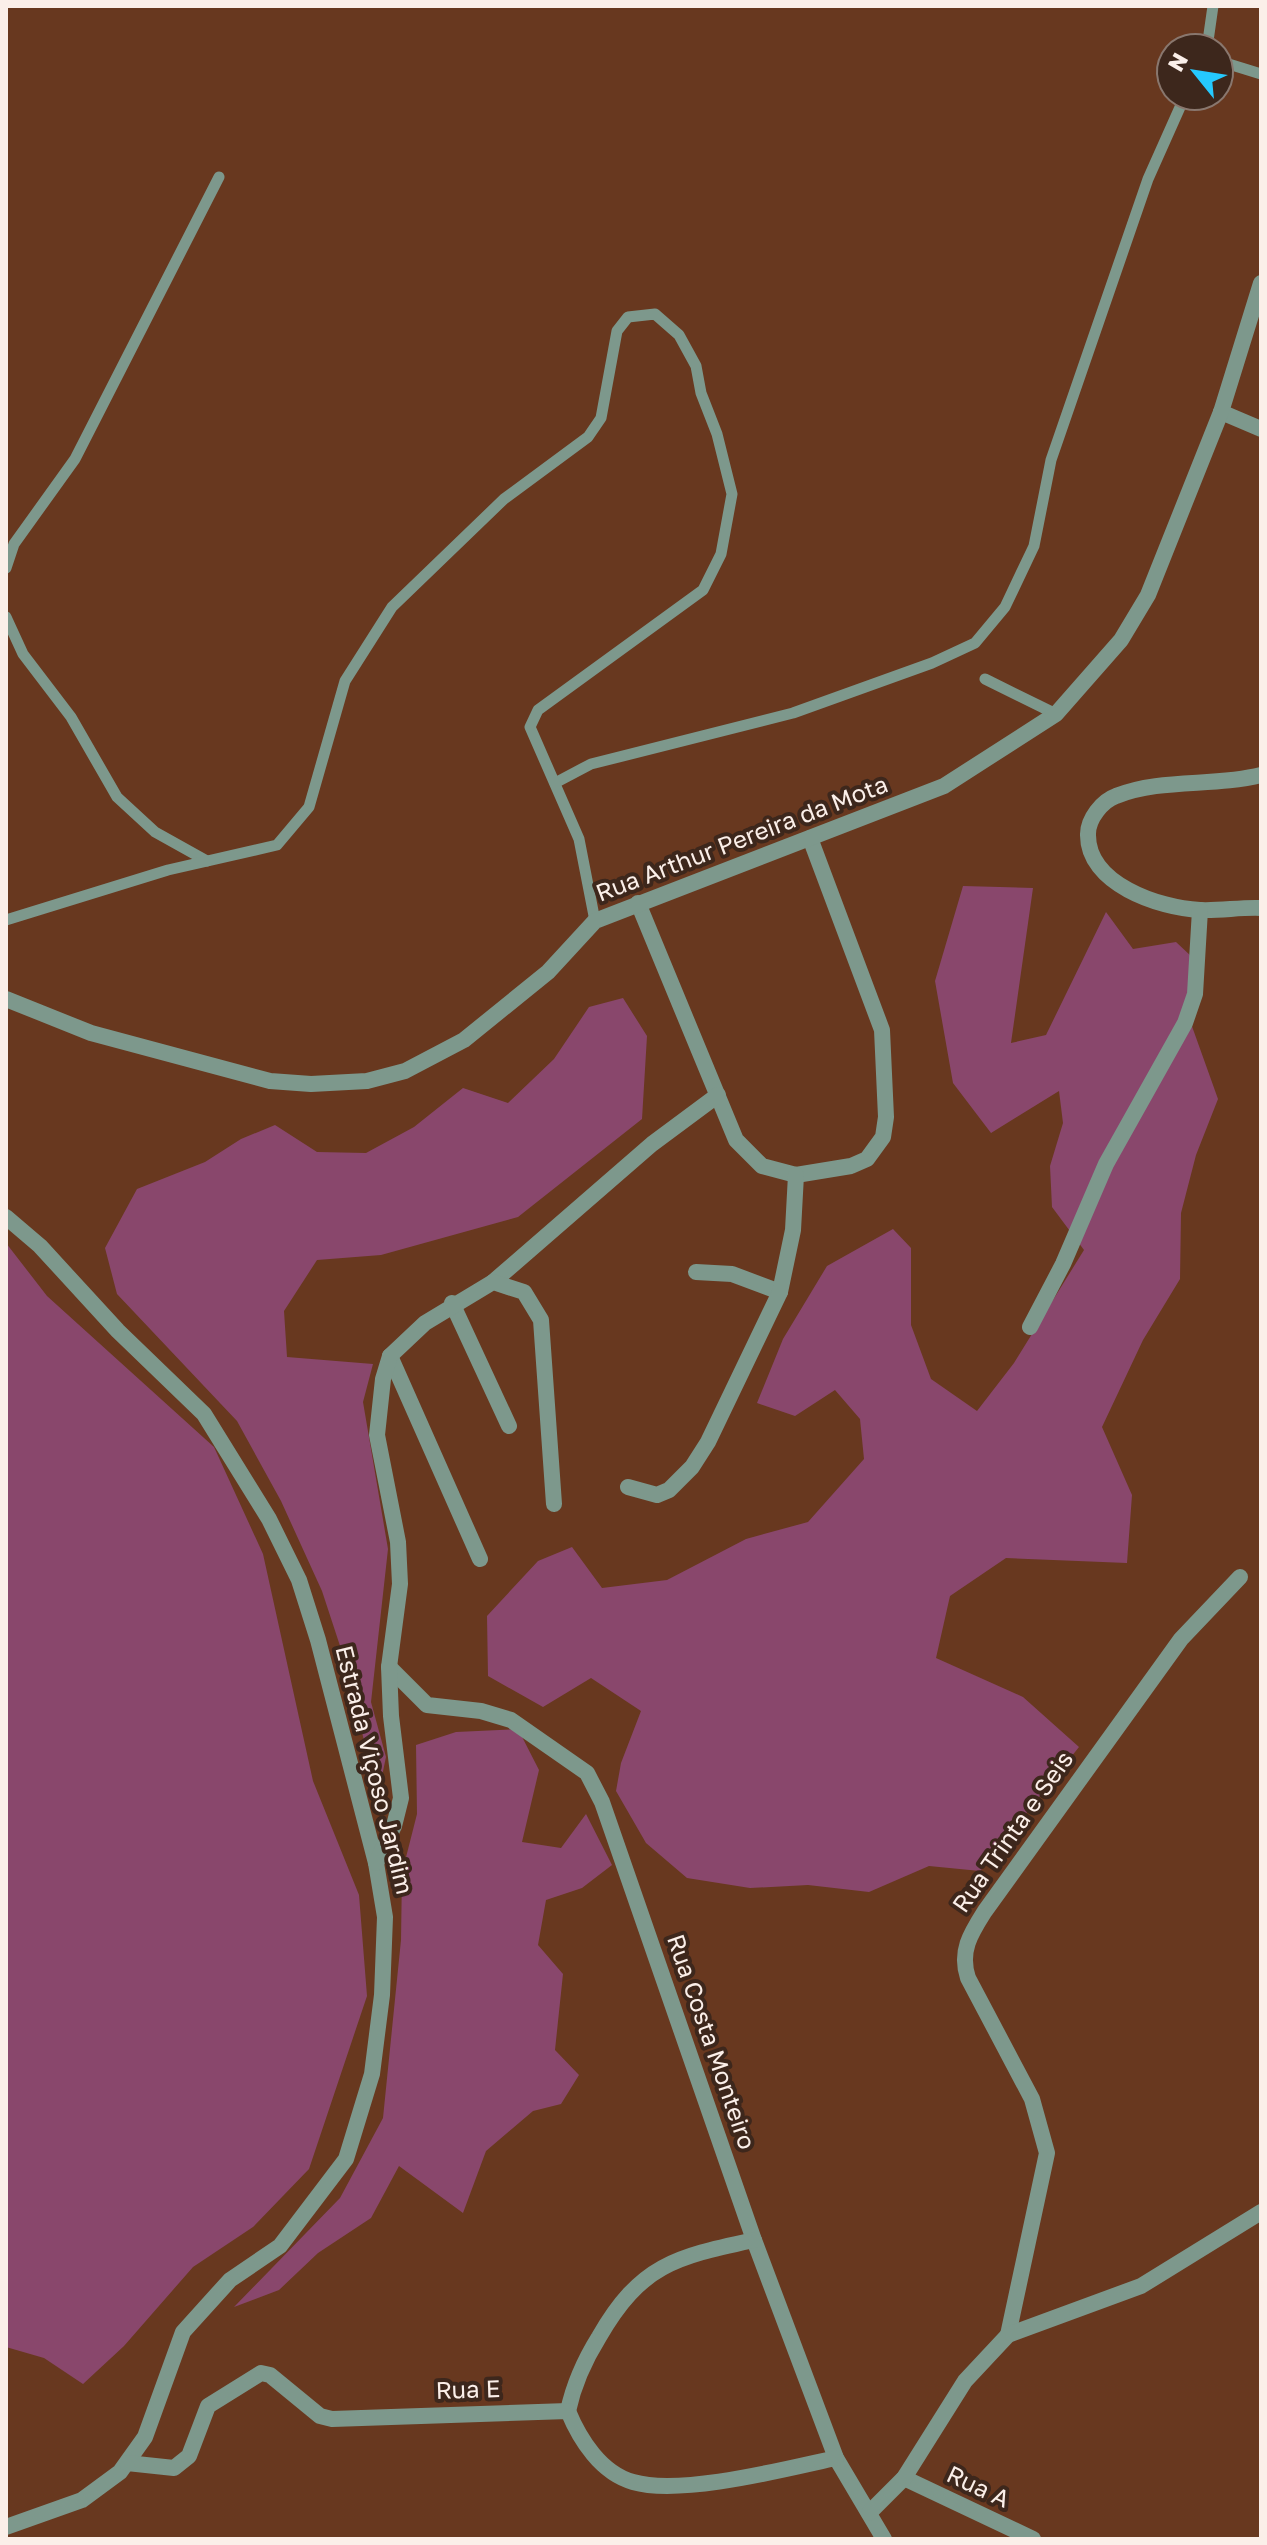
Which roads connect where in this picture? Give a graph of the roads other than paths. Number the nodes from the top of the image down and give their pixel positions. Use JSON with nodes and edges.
{"nodes":[{"id":1,"x":1213,"y":6,"type":"edge"},
{"id":2,"x":1209,"y":32,"type":"edge"},
{"id":3,"x":1235,"y":66,"type":"edge"},
{"id":4,"x":1261,"y":74,"type":"edge"},
{"id":5,"x":1178,"y":112,"type":"edge"},
{"id":6,"x":219,"y":177,"type":"dead end"},
{"id":7,"x":1261,"y":283,"type":"edge"},
{"id":8,"x":1221,"y":412,"type":"junction"},
{"id":9,"x":1261,"y":429,"type":"edge"},
{"id":10,"x":6,"y":568,"type":"edge"},
{"id":11,"x":6,"y":617,"type":"edge"},
{"id":12,"x":985,"y":679,"type":"dead end"},
{"id":13,"x":1056,"y":714,"type":"junction"},
{"id":14,"x":1261,"y":775,"type":"edge"},
{"id":15,"x":555,"y":783,"type":"junction"},
{"id":16,"x":810,"y":838,"type":"junction"},
{"id":17,"x":207,"y":861,"type":"junction"},
{"id":18,"x":638,"y":903,"type":"junction"},
{"id":19,"x":1261,"y":908,"type":"edge"},
{"id":20,"x":1200,"y":910,"type":"junction"},
{"id":21,"x":6,"y":920,"type":"edge"},
{"id":22,"x":595,"y":921,"type":"junction"},
{"id":23,"x":6,"y":999,"type":"edge"},
{"id":24,"x":718,"y":1095,"type":"junction"},
{"id":25,"x":796,"y":1175,"type":"junction"},
{"id":26,"x":6,"y":1217,"type":"edge"},
{"id":27,"x":696,"y":1272,"type":"dead end"},
{"id":28,"x":493,"y":1282,"type":"junction"},
{"id":29,"x":780,"y":1292,"type":"junction"},
{"id":30,"x":452,"y":1303,"type":"junction"},
{"id":31,"x":1030,"y":1327,"type":"dead end"},
{"id":32,"x":390,"y":1356,"type":"junction"},
{"id":33,"x":509,"y":1426,"type":"dead end"},
{"id":34,"x":628,"y":1487,"type":"dead end"},
{"id":35,"x":554,"y":1504,"type":"dead end"},
{"id":36,"x":480,"y":1559,"type":"dead end"},
{"id":37,"x":1240,"y":1577,"type":"dead end"},
{"id":38,"x":389,"y":1667,"type":"junction"},
{"id":39,"x":376,"y":1863,"type":"junction"},
{"id":40,"x":1261,"y":2212,"type":"edge"},
{"id":41,"x":754,"y":2240,"type":"junction"},
{"id":42,"x":1008,"y":2335,"type":"junction"},
{"id":43,"x":568,"y":2411,"type":"junction"},
{"id":44,"x":836,"y":2458,"type":"junction"},
{"id":45,"x":127,"y":2463,"type":"junction"},
{"id":46,"x":904,"y":2478,"type":"junction"},
{"id":47,"x":869,"y":2513,"type":"junction"},
{"id":48,"x":6,"y":2527,"type":"edge"},
{"id":49,"x":884,"y":2539,"type":"edge"},
{"id":50,"x":1033,"y":2539,"type":"edge"}],
"edges":[{"from":1,"to":2,"type":"lane"},
{"from":3,"to":4,"type":"lane"},
{"from":5,"to":15,"type":"lane"},
{"from":6,"to":10,"type":"lane"},
{"from":7,"to":8,"type":"street","name":"Rua Arthur Pereira da Mota"},
{"from":8,"to":9,"type":"street"},
{"from":8,"to":13,"type":"street","name":"Rua Arthur Pereira da Mota"},
{"from":11,"to":17,"type":"lane"},
{"from":12,"to":13,"type":"lane"},
{"from":13,"to":16,"type":"street","name":"Rua Arthur Pereira da Mota"},
{"from":14,"to":20,"type":"street"},
{"from":15,"to":17,"type":"lane"},
{"from":15,"to":22,"type":"lane"},
{"from":16,"to":18,"type":"street","name":"Rua Arthur Pereira da Mota"},
{"from":16,"to":25,"type":"street"},
{"from":17,"to":21,"type":"lane"},
{"from":18,"to":22,"type":"street","name":"Rua Arthur Pereira da Mota"},
{"from":18,"to":24,"type":"street"},
{"from":19,"to":20,"type":"street"},
{"from":20,"to":31,"type":"street"},
{"from":22,"to":23,"type":"street","name":"Rua Arthur Pereira da Mota"},
{"from":24,"to":25,"type":"street"},
{"from":24,"to":28,"type":"street"},
{"from":25,"to":29,"type":"street"},
{"from":26,"to":39,"type":"street","name":"Estrada Viçoso Jardim"},
{"from":27,"to":29,"type":"street"},
{"from":28,"to":30,"type":"street"},
{"from":28,"to":35,"type":"street"},
{"from":29,"to":34,"type":"street"},
{"from":30,"to":32,"type":"street"},
{"from":30,"to":33,"type":"street"},
{"from":32,"to":36,"type":"street"},
{"from":32,"to":38,"type":"street"},
{"from":37,"to":42,"type":"street","name":"Rua Trinta e Seis"},
{"from":38,"to":39,"type":"street"},
{"from":38,"to":41,"type":"street","name":"Rua Costa Monteiro"},
{"from":39,"to":45,"type":"street","name":"Estrada Viçoso Jardim"},
{"from":40,"to":42,"type":"street"},
{"from":41,"to":43,"type":"street"},
{"from":41,"to":44,"type":"street","name":"Rua Costa Monteiro"},
{"from":42,"to":46,"type":"street"},
{"from":43,"to":44,"type":"street"},
{"from":43,"to":45,"type":"street","name":"Rua E"},
{"from":44,"to":47,"type":"street","name":"Rua Costa Monteiro"},
{"from":45,"to":48,"type":"street","name":"Estrada Viçoso Jardim"},
{"from":46,"to":47,"type":"street"},
{"from":46,"to":50,"type":"street","name":"Rua A"},
{"from":47,"to":49,"type":"street","name":"Rua Costa Monteiro"}]}
